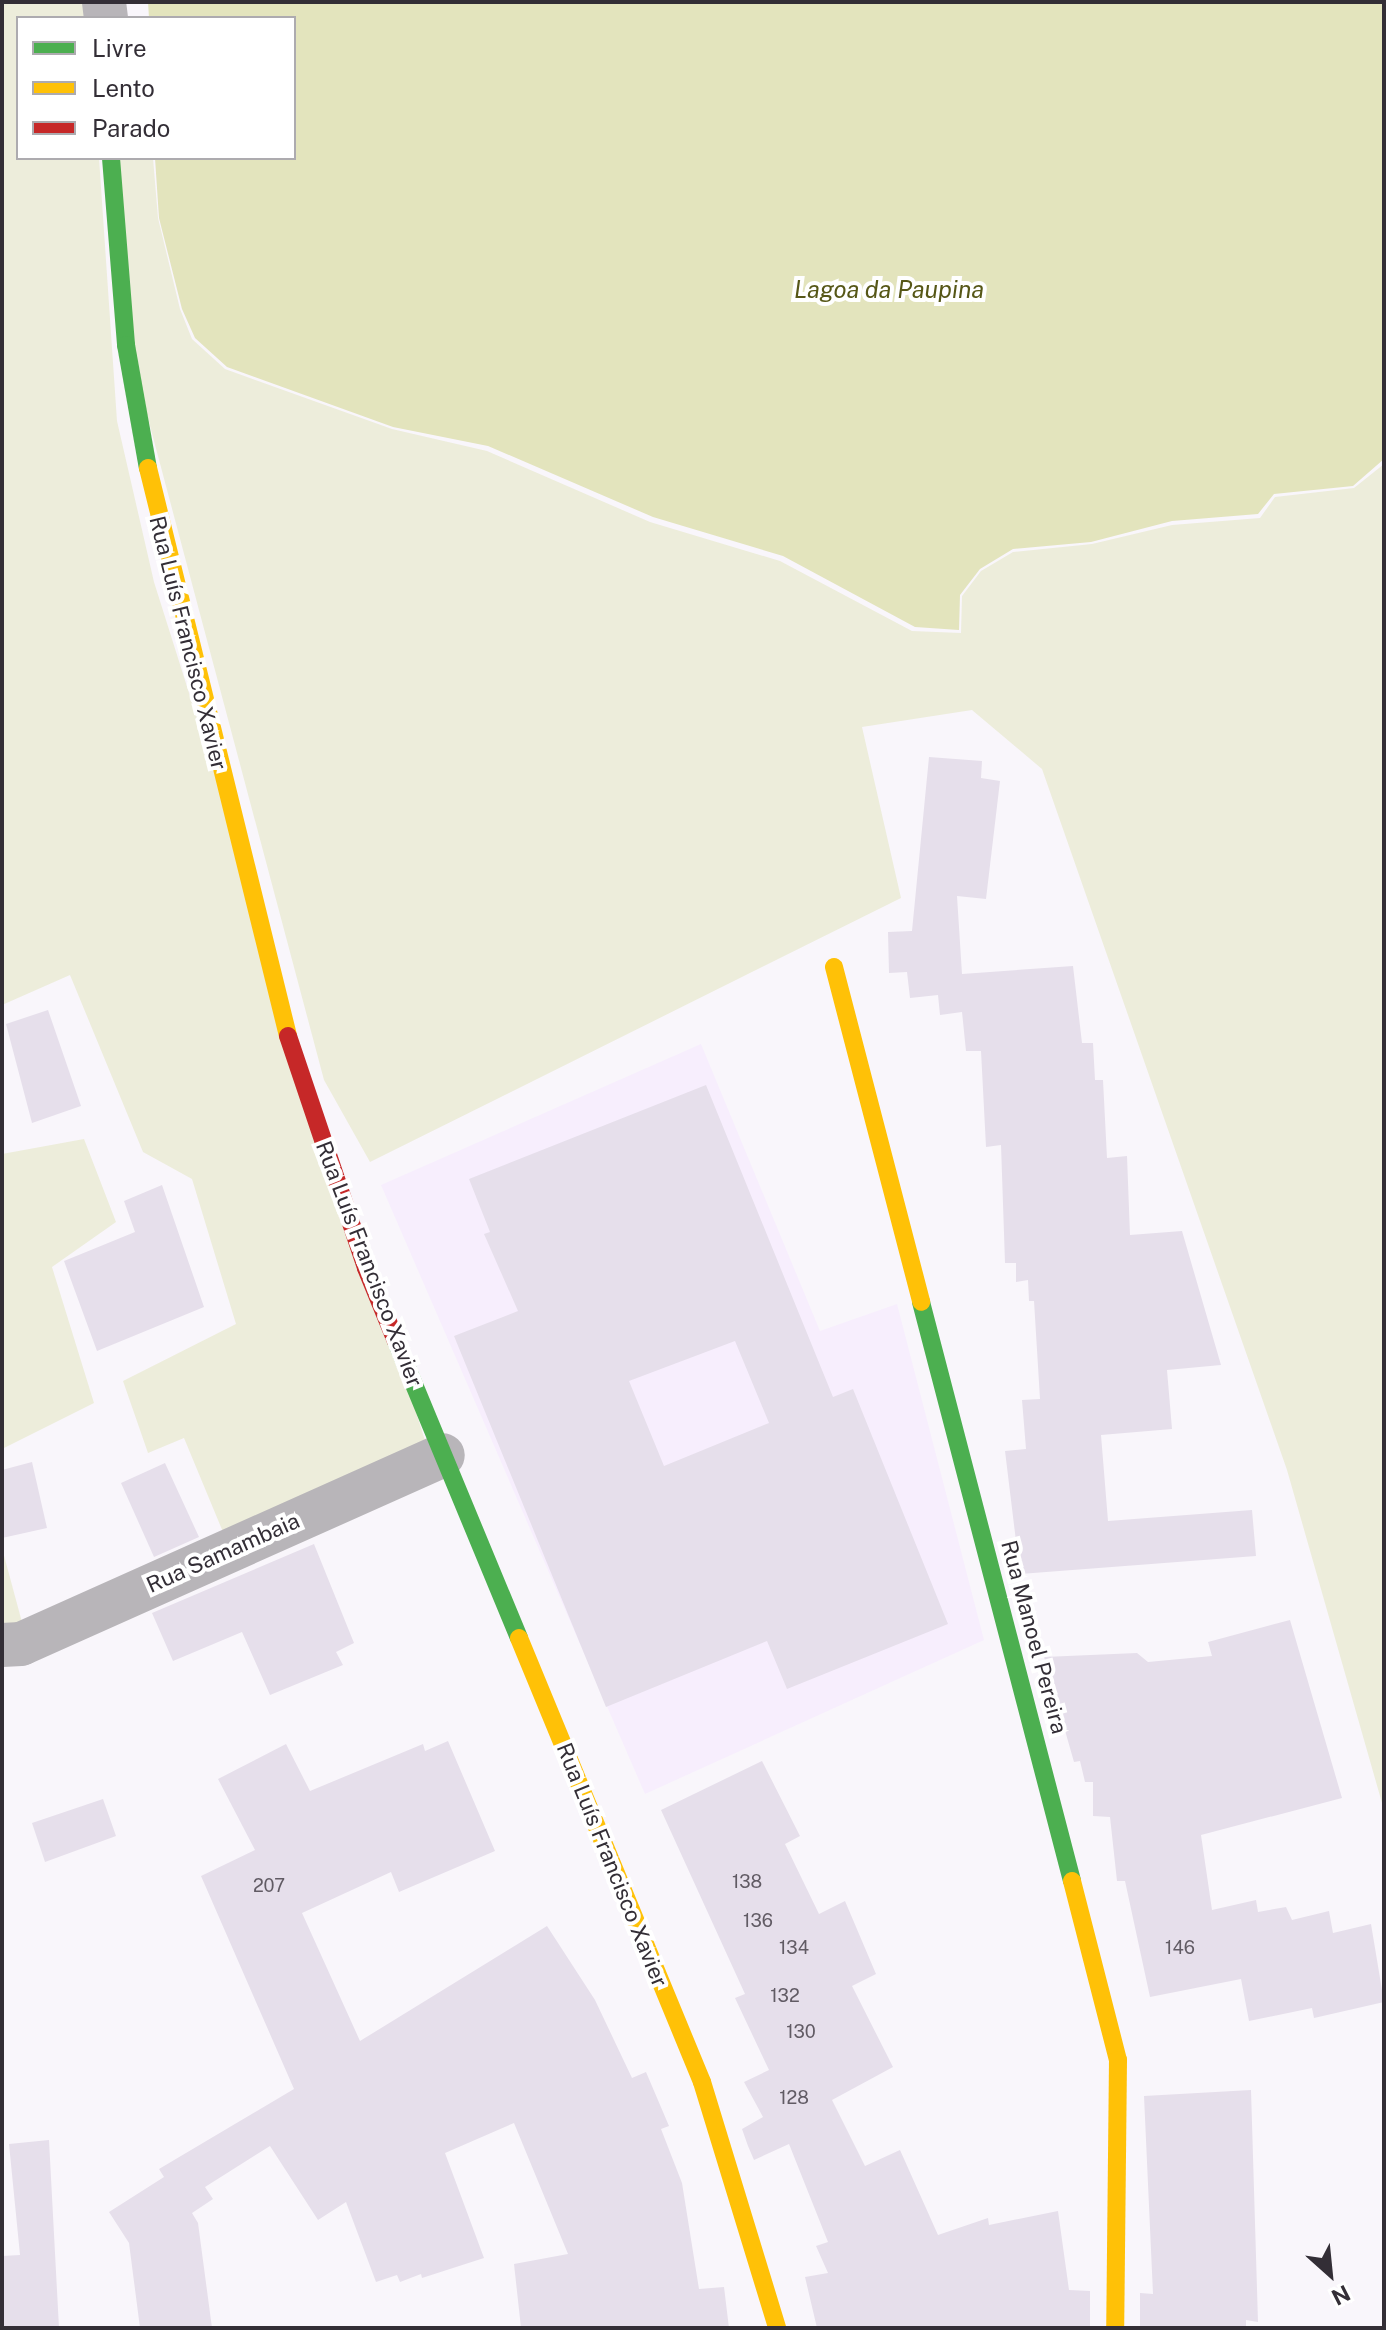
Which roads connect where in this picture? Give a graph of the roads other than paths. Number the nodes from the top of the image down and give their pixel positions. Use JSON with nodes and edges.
{"nodes":[{"id":1,"x":111,"y":160,"type":"edge"},
{"id":2,"x":834,"y":967,"type":"dead end"},
{"id":3,"x":443,"y":1455,"type":"junction"},
{"id":4,"x":2,"y":1645,"type":"edge"},
{"id":5,"x":777,"y":2328,"type":"edge"},
{"id":6,"x":1115,"y":2328,"type":"edge"}],
"edges":[{"from":1,"to":3,"type":"street","name":"Rua Luís Francisco Xavier"},
{"from":2,"to":6,"type":"street","name":"Rua Manoel Pereira"},
{"from":3,"to":4,"type":"street","name":"Rua Samambaia"},
{"from":3,"to":5,"type":"street","name":"Rua Luís Francisco Xavier"}]}
